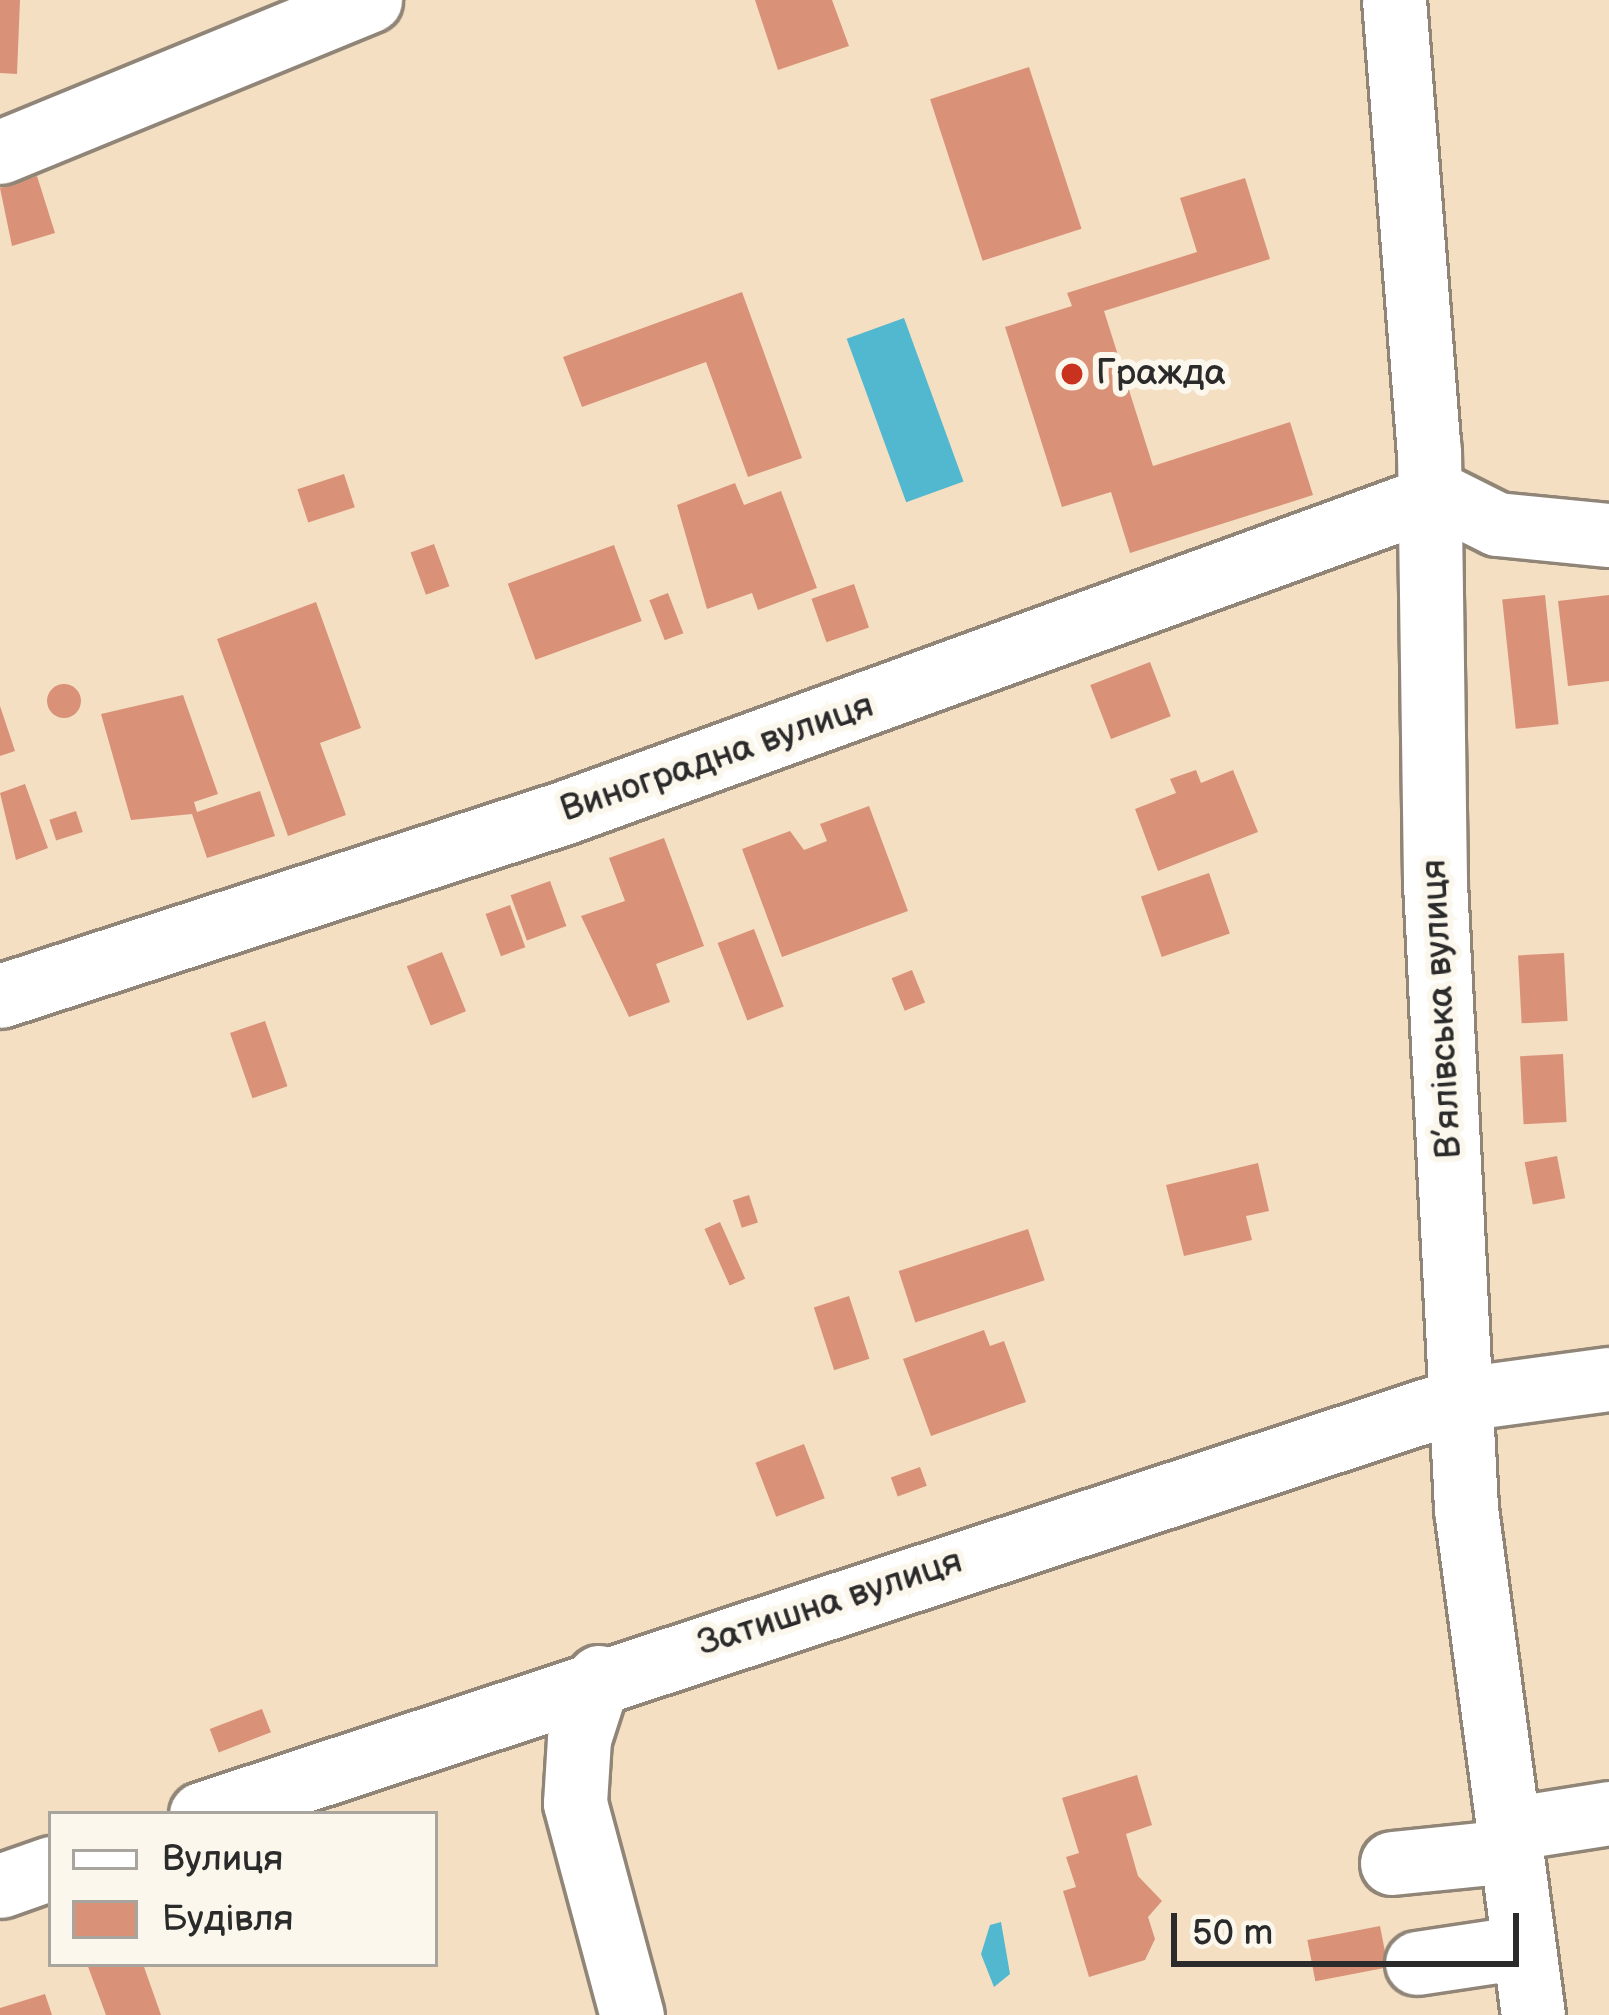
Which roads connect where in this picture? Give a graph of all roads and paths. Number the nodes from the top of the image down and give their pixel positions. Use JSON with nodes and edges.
{"nodes":[{"id":1,"x":370,"y":0,"type":"edge"},
{"id":2,"x":1394,"y":0,"type":"edge"},
{"id":3,"x":0,"y":152,"type":"edge"},
{"id":4,"x":1427,"y":494,"type":"junction"},
{"id":5,"x":1609,"y":536,"type":"edge"},
{"id":6,"x":0,"y":996,"type":"edge"},
{"id":7,"x":1609,"y":1379,"type":"edge"},
{"id":8,"x":1461,"y":1400,"type":"junction"},
{"id":9,"x":599,"y":1677,"type":"junction"},
{"id":10,"x":210,"y":1811,"type":"edge"},
{"id":11,"x":1609,"y":1813,"type":"edge"},
{"id":12,"x":1509,"y":1840,"type":"junction"},
{"id":13,"x":1392,"y":1863,"type":"dead end"},
{"id":14,"x":48,"y":1869,"type":"edge"},
{"id":15,"x":0,"y":1886,"type":"edge"},
{"id":16,"x":1523,"y":1947,"type":"junction"},
{"id":17,"x":1417,"y":1963,"type":"dead end"},
{"id":18,"x":632,"y":2015,"type":"edge"},
{"id":19,"x":1533,"y":2015,"type":"edge"}],
"edges":[{"from":1,"to":3,"type":"street"},
{"from":2,"to":4,"type":"street","name":"В’ялівська вулиця"},
{"from":4,"to":5,"type":"street"},
{"from":4,"to":6,"type":"street","name":"Виноградна вулиця"},
{"from":4,"to":8,"type":"street","name":"В’ялівська вулиця"},
{"from":7,"to":8,"type":"street","name":"Затишна вулиця"},
{"from":8,"to":9,"type":"street","name":"Затишна вулиця"},
{"from":8,"to":12,"type":"street","name":"В’ялівська вулиця"},
{"from":9,"to":10,"type":"street","name":"Затишна вулиця"},
{"from":9,"to":18,"type":"street"},
{"from":11,"to":12,"type":"street"},
{"from":12,"to":13,"type":"street"},
{"from":12,"to":16,"type":"street","name":"В’ялівська вулиця"},
{"from":14,"to":15,"type":"street"},
{"from":16,"to":17,"type":"street"},
{"from":16,"to":19,"type":"street","name":"В’ялівська вулиця"}]}
